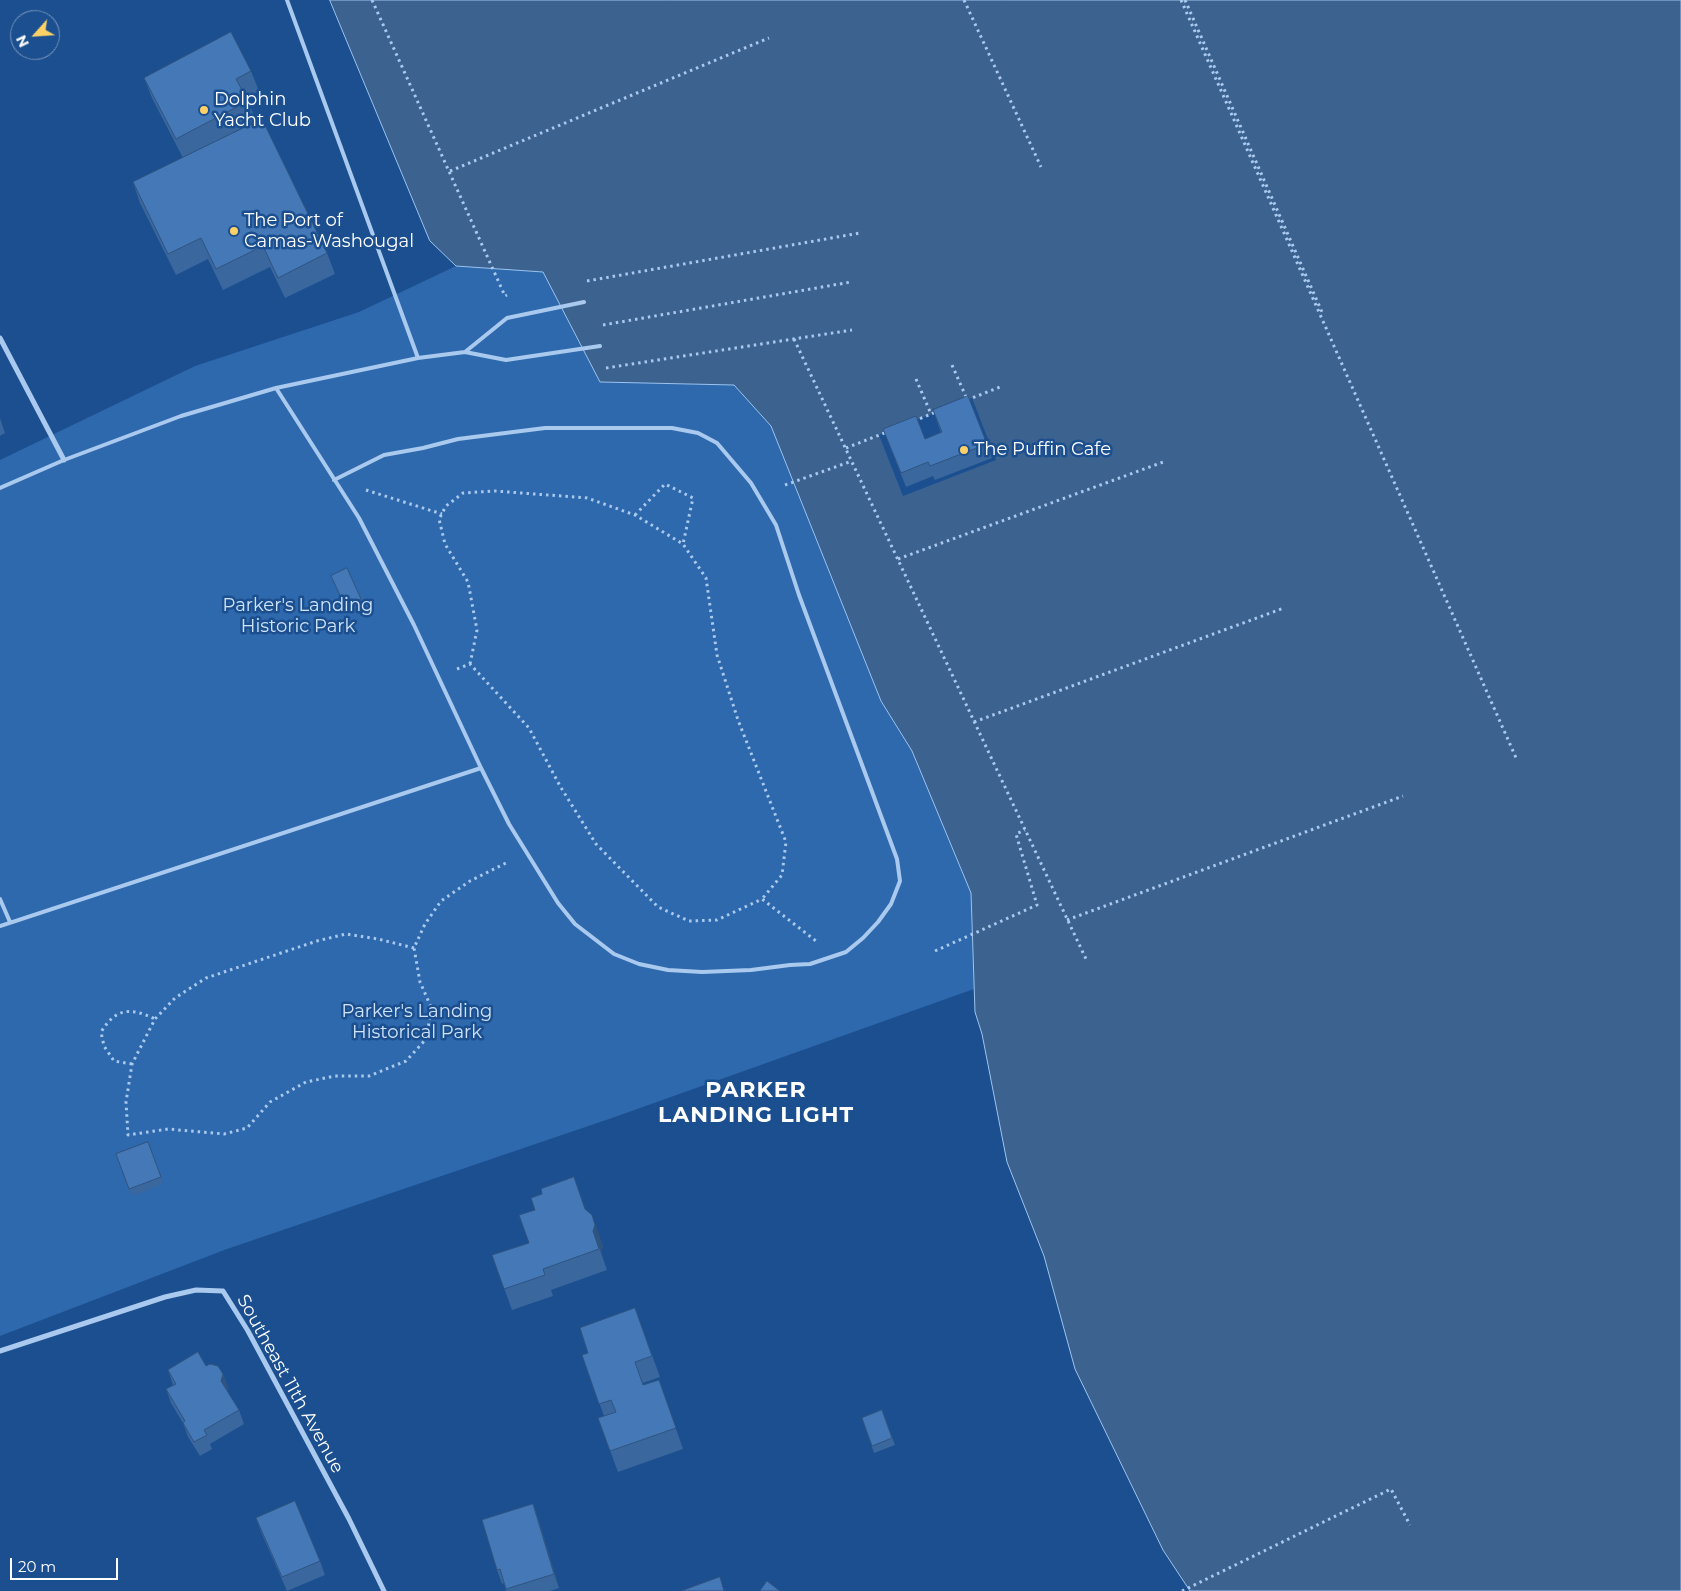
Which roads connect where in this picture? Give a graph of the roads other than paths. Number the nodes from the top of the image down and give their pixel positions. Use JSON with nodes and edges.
{"nodes":[{"id":1,"x":287,"y":0,"type":"edge"},
{"id":2,"x":584,"y":302,"type":"dead end"},
{"id":3,"x":0,"y":338,"type":"edge"},
{"id":4,"x":600,"y":346,"type":"dead end"},
{"id":5,"x":466,"y":352,"type":"junction"},
{"id":6,"x":418,"y":358,"type":"junction"},
{"id":7,"x":276,"y":388,"type":"junction"},
{"id":8,"x":64,"y":460,"type":"junction"},
{"id":9,"x":334,"y":480,"type":"junction"},
{"id":10,"x":0,"y":488,"type":"edge"},
{"id":11,"x":481,"y":768,"type":"junction"},
{"id":12,"x":0,"y":899,"type":"edge"},
{"id":13,"x":10,"y":922,"type":"junction"},
{"id":14,"x":0,"y":926,"type":"edge"},
{"id":15,"x":0,"y":1352,"type":"edge"},
{"id":16,"x":384,"y":1591,"type":"edge"}],
"edges":[{"from":1,"to":6,"type":"lane"},
{"from":2,"to":5,"type":"lane"},
{"from":3,"to":8,"type":"street"},
{"from":4,"to":5,"type":"lane"},
{"from":5,"to":6,"type":"lane"},
{"from":6,"to":7,"type":"lane"},
{"from":7,"to":8,"type":"lane"},
{"from":7,"to":9,"type":"lane"},
{"from":8,"to":10,"type":"lane"},
{"from":9,"to":11,"type":"lane"},
{"from":9,"to":11,"type":"lane"},
{"from":11,"to":13,"type":"lane"},
{"from":12,"to":13,"type":"lane"},
{"from":13,"to":14,"type":"lane"},
{"from":15,"to":16,"type":"street","name":"Southeast 11th Avenue"}]}
